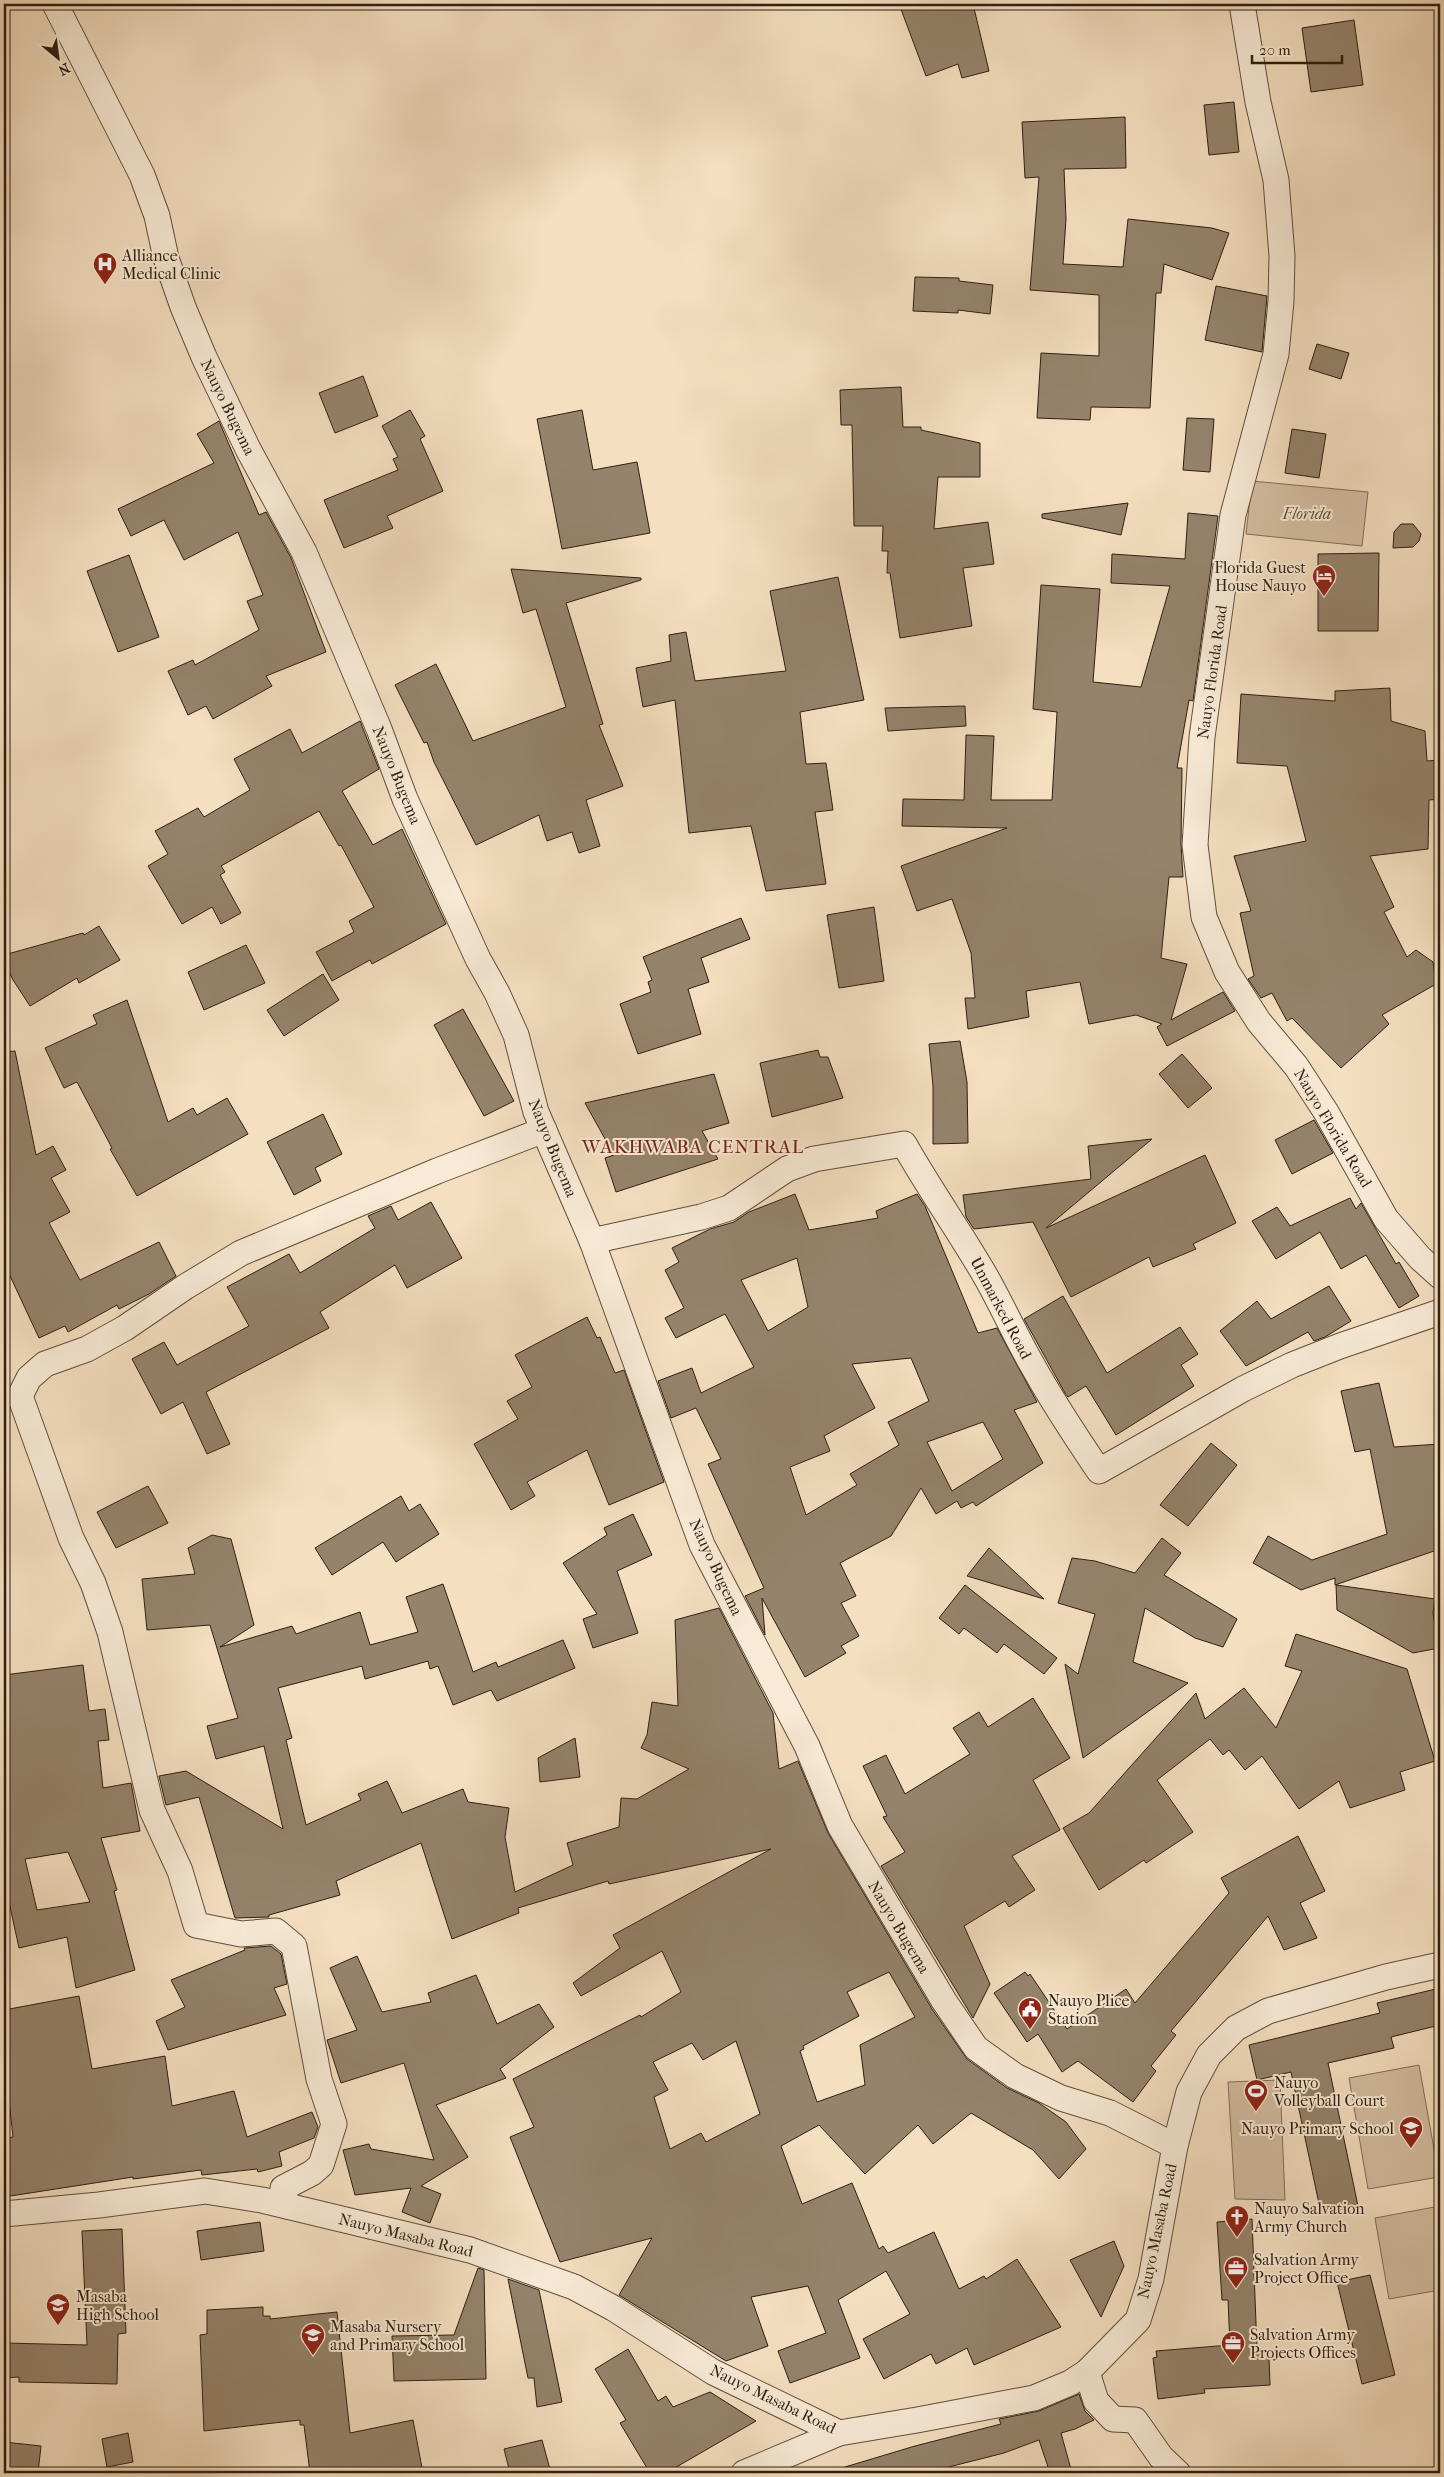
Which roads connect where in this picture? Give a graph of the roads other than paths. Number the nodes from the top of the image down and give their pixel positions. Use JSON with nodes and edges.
{"nodes":[{"id":1,"x":55,"y":4,"type":"edge"},
{"id":2,"x":1242,"y":4,"type":"edge"},
{"id":3,"x":544,"y":1130,"type":"junction"},
{"id":4,"x":592,"y":1241,"type":"junction"},
{"id":5,"x":1440,"y":1276,"type":"edge"},
{"id":6,"x":1440,"y":1312,"type":"edge"},
{"id":7,"x":1440,"y":1965,"type":"edge"},
{"id":8,"x":1175,"y":2146,"type":"junction"},
{"id":9,"x":287,"y":2206,"type":"junction"},
{"id":10,"x":4,"y":2214,"type":"edge"},
{"id":11,"x":1087,"y":2372,"type":"junction"},
{"id":12,"x":840,"y":2433,"type":"junction"},
{"id":13,"x":744,"y":2473,"type":"edge"},
{"id":14,"x":1178,"y":2473,"type":"edge"}],
"edges":[{"from":1,"to":3,"type":"street","name":"Nauyo Bugema"},
{"from":2,"to":5,"type":"street","name":"Nauyo Florida Road"},
{"from":3,"to":4,"type":"street","name":"Nauyo Bugema"},
{"from":3,"to":9,"type":"street"},
{"from":4,"to":6,"type":"street","name":"Unmarked Road"},
{"from":4,"to":8,"type":"street","name":"Nauyo Bugema"},
{"from":7,"to":8,"type":"street","name":"Nauyo Masaba Road"},
{"from":8,"to":11,"type":"street","name":"Nauyo Masaba Road"},
{"from":9,"to":10,"type":"street","name":"Nauyo Masaba Road"},
{"from":9,"to":12,"type":"street","name":"Nauyo Masaba Road"},
{"from":11,"to":12,"type":"street","name":"Nauyo Masaba Road"},
{"from":11,"to":14,"type":"street"},
{"from":12,"to":13,"type":"street"}]}
